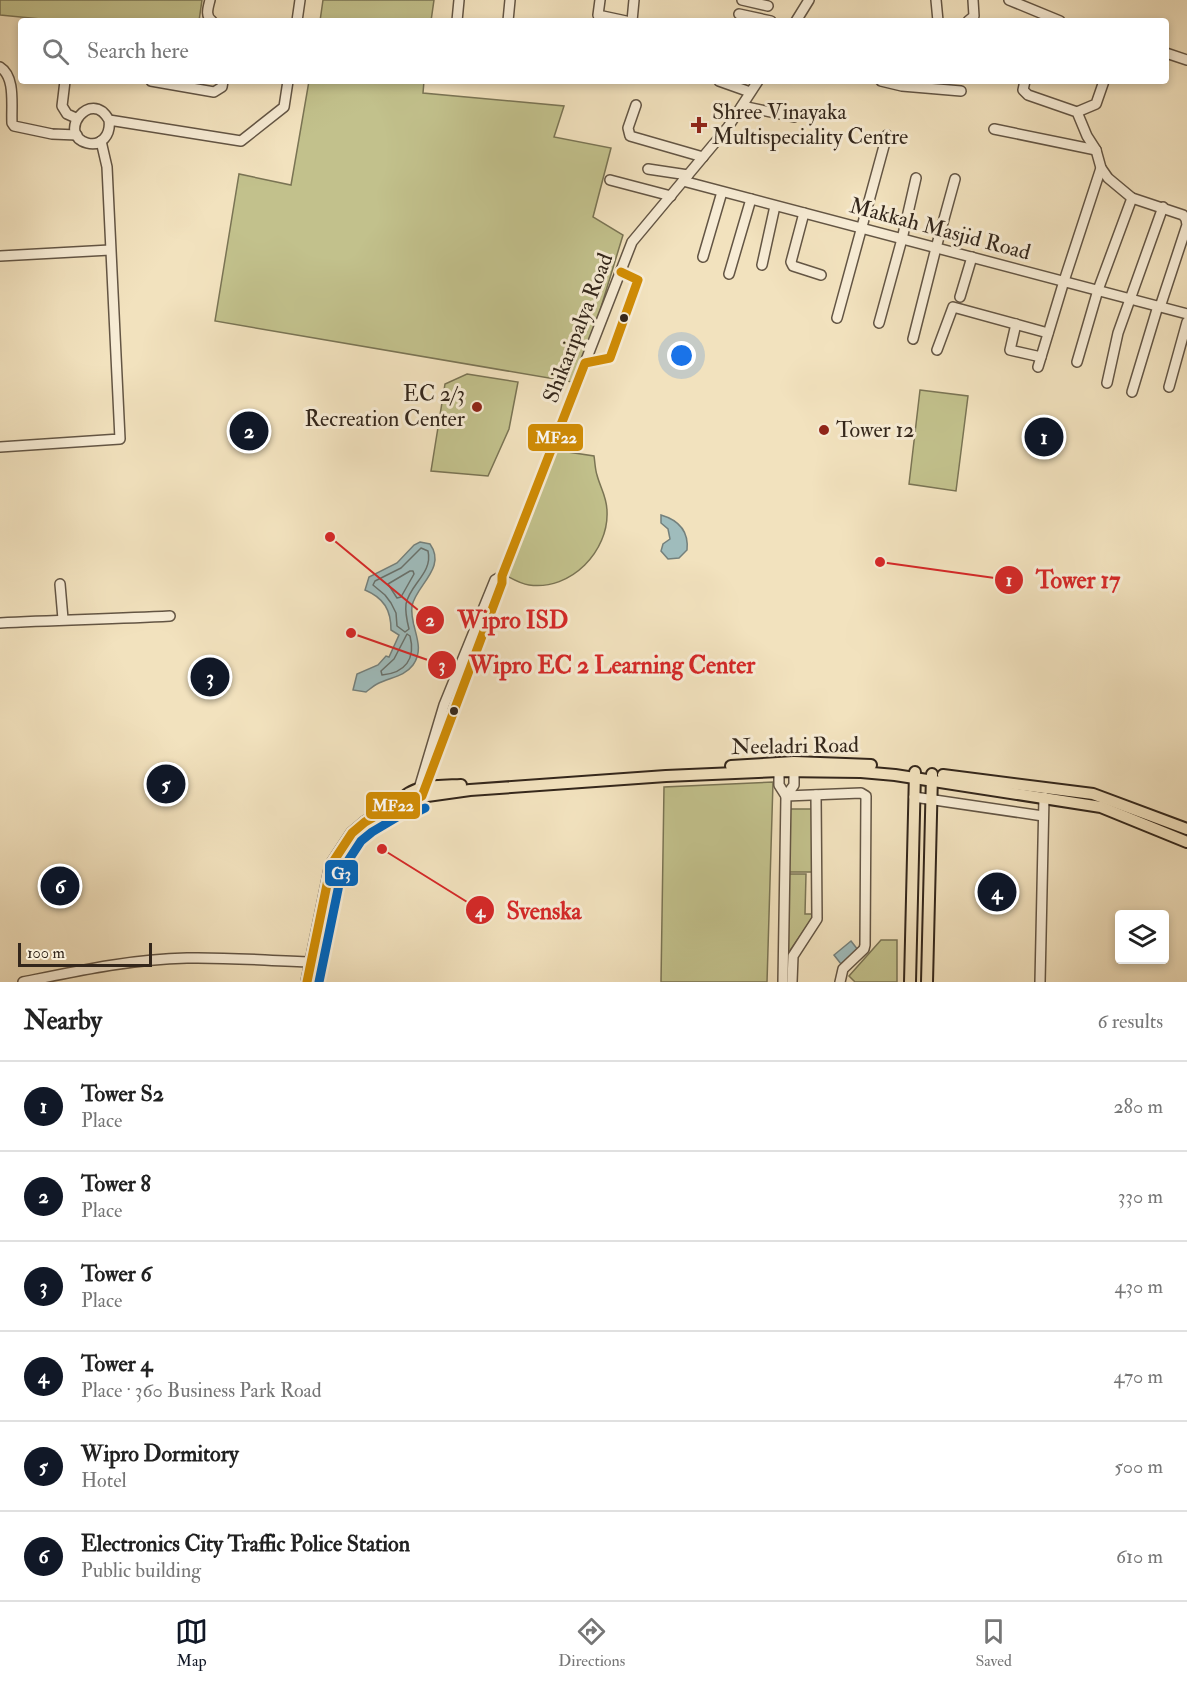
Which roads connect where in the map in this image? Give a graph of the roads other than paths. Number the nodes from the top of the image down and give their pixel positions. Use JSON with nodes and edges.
{"nodes":[{"id":1,"x":210,"y":0,"type":"edge"},
{"id":2,"x":300,"y":0,"type":"edge"},
{"id":3,"x":459,"y":0,"type":"edge"},
{"id":4,"x":510,"y":0,"type":"edge"},
{"id":5,"x":600,"y":0,"type":"edge"},
{"id":6,"x":634,"y":0,"type":"edge"},
{"id":7,"x":742,"y":0,"type":"edge"},
{"id":8,"x":809,"y":0,"type":"edge"},
{"id":9,"x":936,"y":0,"type":"edge"},
{"id":10,"x":973,"y":0,"type":"edge"},
{"id":11,"x":1009,"y":0,"type":"edge"},
{"id":12,"x":768,"y":6,"type":"dead end"},
{"id":13,"x":739,"y":14,"type":"dead end"},
{"id":14,"x":1040,"y":17,"type":"edge"},
{"id":15,"x":208,"y":18,"type":"edge"},
{"id":16,"x":297,"y":18,"type":"edge"},
{"id":17,"x":457,"y":18,"type":"edge"},
{"id":18,"x":508,"y":18,"type":"edge"},
{"id":19,"x":612,"y":18,"type":"edge"},
{"id":20,"x":632,"y":18,"type":"edge"},
{"id":21,"x":757,"y":18,"type":"edge"},
{"id":22,"x":798,"y":18,"type":"edge"},
{"id":23,"x":938,"y":18,"type":"edge"},
{"id":24,"x":972,"y":18,"type":"edge"},
{"id":25,"x":1169,"y":54,"type":"edge"},
{"id":26,"x":1187,"y":60,"type":"edge"},
{"id":27,"x":0,"y":68,"type":"edge"},
{"id":28,"x":65,"y":84,"type":"edge"},
{"id":29,"x":167,"y":84,"type":"edge"},
{"id":30,"x":222,"y":84,"type":"edge"},
{"id":31,"x":288,"y":84,"type":"edge"},
{"id":32,"x":727,"y":84,"type":"edge"},
{"id":33,"x":756,"y":84,"type":"edge"},
{"id":34,"x":894,"y":84,"type":"edge"},
{"id":35,"x":1024,"y":84,"type":"edge"},
{"id":36,"x":1103,"y":84,"type":"edge"},
{"id":37,"x":750,"y":92,"type":"junction"},
{"id":38,"x":961,"y":92,"type":"dead end"},
{"id":39,"x":636,"y":105,"type":"dead end"},
{"id":40,"x":742,"y":106,"type":"junction"},
{"id":41,"x":1077,"y":112,"type":"junction"},
{"id":42,"x":794,"y":117,"type":"dead end"},
{"id":43,"x":76,"y":118,"type":"junction"},
{"id":44,"x":109,"y":120,"type":"junction"},
{"id":45,"x":994,"y":129,"type":"dead end"},
{"id":46,"x":76,"y":135,"type":"junction"},
{"id":47,"x":887,"y":135,"type":"dead end"},
{"id":48,"x":101,"y":141,"type":"junction"},
{"id":49,"x":1096,"y":150,"type":"junction"},
{"id":50,"x":703,"y":158,"type":"junction"},
{"id":51,"x":1101,"y":168,"type":"junction"},
{"id":52,"x":648,"y":169,"type":"dead end"},
{"id":53,"x":686,"y":178,"type":"junction"},
{"id":54,"x":916,"y":178,"type":"dead end"},
{"id":55,"x":955,"y":178,"type":"dead end"},
{"id":56,"x":610,"y":180,"type":"dead end"},
{"id":57,"x":722,"y":192,"type":"junction"},
{"id":58,"x":671,"y":196,"type":"junction"},
{"id":59,"x":1132,"y":198,"type":"junction"},
{"id":60,"x":751,"y":199,"type":"junction"},
{"id":61,"x":775,"y":206,"type":"junction"},
{"id":62,"x":1163,"y":207,"type":"junction"},
{"id":63,"x":804,"y":213,"type":"junction"},
{"id":64,"x":860,"y":228,"type":"junction"},
{"id":65,"x":902,"y":239,"type":"junction"},
{"id":66,"x":936,"y":248,"type":"junction"},
{"id":67,"x":110,"y":250,"type":"junction"},
{"id":68,"x":0,"y":256,"type":"edge"},
{"id":69,"x":703,"y":257,"type":"dead end"},
{"id":70,"x":972,"y":257,"type":"junction"},
{"id":71,"x":762,"y":265,"type":"dead end"},
{"id":72,"x":729,"y":274,"type":"dead end"},
{"id":73,"x":821,"y":275,"type":"dead end"},
{"id":74,"x":1064,"y":281,"type":"junction"},
{"id":75,"x":1098,"y":290,"type":"junction"},
{"id":76,"x":960,"y":297,"type":"dead end"},
{"id":77,"x":1130,"y":299,"type":"junction"},
{"id":78,"x":1159,"y":306,"type":"junction"},
{"id":79,"x":1187,"y":314,"type":"edge"},
{"id":80,"x":837,"y":318,"type":"dead end"},
{"id":81,"x":1187,"y":322,"type":"edge"},
{"id":82,"x":879,"y":323,"type":"dead end"},
{"id":83,"x":1016,"y":324,"type":"junction"},
{"id":84,"x":1048,"y":333,"type":"junction"},
{"id":85,"x":913,"y":339,"type":"dead end"},
{"id":86,"x":937,"y":350,"type":"dead end"},
{"id":87,"x":1077,"y":362,"type":"dead end"},
{"id":88,"x":1107,"y":383,"type":"dead end"},
{"id":89,"x":1169,"y":387,"type":"dead end"},
{"id":90,"x":1132,"y":392,"type":"dead end"},
{"id":91,"x":0,"y":447,"type":"edge"},
{"id":92,"x":60,"y":584,"type":"dead end"},
{"id":93,"x":170,"y":616,"type":"dead end"},
{"id":94,"x":63,"y":619,"type":"junction"},
{"id":95,"x":0,"y":623,"type":"edge"},
{"id":96,"x":794,"y":766,"type":"junction"},
{"id":97,"x":779,"y":767,"type":"junction"},
{"id":98,"x":915,"y":774,"type":"junction"},
{"id":99,"x":932,"y":777,"type":"junction"},
{"id":100,"x":421,"y":794,"type":"junction"},
{"id":101,"x":816,"y":795,"type":"junction"},
{"id":102,"x":786,"y":796,"type":"junction"},
{"id":103,"x":914,"y":797,"type":"junction"},
{"id":104,"x":1044,"y":797,"type":"junction"},
{"id":105,"x":932,"y":800,"type":"junction"},
{"id":106,"x":1043,"y":816,"type":"junction"},
{"id":107,"x":1187,"y":830,"type":"edge"},
{"id":108,"x":1187,"y":842,"type":"edge"},
{"id":109,"x":311,"y":962,"type":"junction"},
{"id":110,"x":72,"y":972,"type":"junction"},
{"id":111,"x":23,"y":982,"type":"edge"},
{"id":112,"x":74,"y":982,"type":"edge"},
{"id":113,"x":307,"y":982,"type":"edge"},
{"id":114,"x":783,"y":982,"type":"edge"},
{"id":115,"x":792,"y":982,"type":"edge"},
{"id":116,"x":840,"y":982,"type":"edge"},
{"id":117,"x":910,"y":982,"type":"edge"},
{"id":118,"x":927,"y":982,"type":"edge"},
{"id":119,"x":1040,"y":982,"type":"edge"}],
"edges":[{"from":1,"to":15,"type":"street"},
{"from":2,"to":16,"type":"street"},
{"from":3,"to":17,"type":"street"},
{"from":4,"to":18,"type":"street"},
{"from":5,"to":19,"type":"street"},
{"from":6,"to":20,"type":"street"},
{"from":7,"to":12,"type":"street"},
{"from":8,"to":22,"type":"street"},
{"from":9,"to":23,"type":"street"},
{"from":10,"to":24,"type":"street"},
{"from":11,"to":14,"type":"street"},
{"from":13,"to":21,"type":"street"},
{"from":25,"to":26,"type":"street"},
{"from":27,"to":46,"type":"street"},
{"from":28,"to":43,"type":"street"},
{"from":29,"to":30,"type":"street"},
{"from":31,"to":44,"type":"street"},
{"from":32,"to":37,"type":"street"},
{"from":33,"to":37,"type":"street","name":"Shikaripalya Road"},
{"from":34,"to":38,"type":"street"},
{"from":35,"to":41,"type":"street"},
{"from":36,"to":41,"type":"street"},
{"from":37,"to":40,"type":"street","name":"Shikaripalya Road"},
{"from":39,"to":50,"type":"street"},
{"from":40,"to":42,"type":"street"},
{"from":40,"to":50,"type":"street","name":"Shikaripalya Road"},
{"from":41,"to":49,"type":"street"},
{"from":43,"to":44,"type":"street"},
{"from":43,"to":46,"type":"street"},
{"from":44,"to":48,"type":"street"},
{"from":45,"to":49,"type":"street"},
{"from":46,"to":48,"type":"street"},
{"from":47,"to":64,"type":"street"},
{"from":48,"to":67,"type":"street"},
{"from":49,"to":51,"type":"street"},
{"from":50,"to":53,"type":"street","name":"Shikaripalya Road"},
{"from":51,"to":59,"type":"street"},
{"from":51,"to":74,"type":"street"},
{"from":52,"to":53,"type":"street","name":"Makkah Masjid Road"},
{"from":53,"to":57,"type":"street","name":"Makkah Masjid Road"},
{"from":53,"to":58,"type":"street","name":"Shikaripalya Road"},
{"from":54,"to":65,"type":"street"},
{"from":55,"to":66,"type":"street"},
{"from":56,"to":58,"type":"street"},
{"from":57,"to":60,"type":"street","name":"Makkah Masjid Road"},
{"from":57,"to":69,"type":"street"},
{"from":58,"to":100,"type":"street","name":"Shikaripalya Road"},
{"from":59,"to":62,"type":"street"},
{"from":59,"to":75,"type":"street"},
{"from":60,"to":61,"type":"street","name":"Makkah Masjid Road"},
{"from":60,"to":72,"type":"street"},
{"from":61,"to":63,"type":"street","name":"Makkah Masjid Road"},
{"from":61,"to":71,"type":"street"},
{"from":62,"to":77,"type":"street"},
{"from":62,"to":78,"type":"street"},
{"from":63,"to":64,"type":"street","name":"Makkah Masjid Road"},
{"from":63,"to":73,"type":"street"},
{"from":64,"to":65,"type":"street","name":"Makkah Masjid Road"},
{"from":64,"to":80,"type":"street"},
{"from":65,"to":66,"type":"street","name":"Makkah Masjid Road"},
{"from":65,"to":82,"type":"street"},
{"from":66,"to":70,"type":"street","name":"Makkah Masjid Road"},
{"from":66,"to":85,"type":"street"},
{"from":67,"to":68,"type":"street"},
{"from":67,"to":91,"type":"street"},
{"from":70,"to":74,"type":"street","name":"Makkah Masjid Road"},
{"from":70,"to":76,"type":"street"},
{"from":74,"to":75,"type":"street","name":"Makkah Masjid Road"},
{"from":74,"to":84,"type":"street"},
{"from":75,"to":77,"type":"street","name":"Makkah Masjid Road"},
{"from":75,"to":87,"type":"street"},
{"from":77,"to":78,"type":"street","name":"Makkah Masjid Road"},
{"from":77,"to":88,"type":"street"},
{"from":78,"to":79,"type":"street","name":"Makkah Masjid Road"},
{"from":78,"to":90,"type":"street"},
{"from":81,"to":89,"type":"street"},
{"from":83,"to":84,"type":"street"},
{"from":83,"to":84,"type":"street"},
{"from":83,"to":86,"type":"street"},
{"from":92,"to":94,"type":"street"},
{"from":93,"to":94,"type":"street"},
{"from":94,"to":95,"type":"street"},
{"from":96,"to":97,"type":"main road","name":"Neeladri Road"},
{"from":96,"to":98,"type":"main road","name":"Neeladri Road"},
{"from":96,"to":102,"type":"street"},
{"from":97,"to":100,"type":"main road","name":"Neeladri Road"},
{"from":97,"to":102,"type":"street"},
{"from":98,"to":99,"type":"main road","name":"Neeladri Road"},
{"from":98,"to":103,"type":"main road"},
{"from":99,"to":104,"type":"main road","name":"Neeladri Road"},
{"from":99,"to":105,"type":"main road"},
{"from":99,"to":107,"type":"main road","name":"Neeladri Road"},
{"from":100,"to":109,"type":"main road","name":"Neeladri Road"},
{"from":101,"to":102,"type":"street"},
{"from":101,"to":115,"type":"street"},
{"from":101,"to":116,"type":"street"},
{"from":102,"to":114,"type":"street"},
{"from":103,"to":105,"type":"street"},
{"from":103,"to":117,"type":"main road"},
{"from":104,"to":106,"type":"street"},
{"from":104,"to":108,"type":"main road","name":"Neeladri Road"},
{"from":105,"to":106,"type":"street"},
{"from":105,"to":118,"type":"main road"},
{"from":106,"to":119,"type":"street"},
{"from":109,"to":110,"type":"street"},
{"from":109,"to":113,"type":"main road","name":"Neeladri Road"},
{"from":110,"to":111,"type":"street"},
{"from":110,"to":112,"type":"street"}]}
